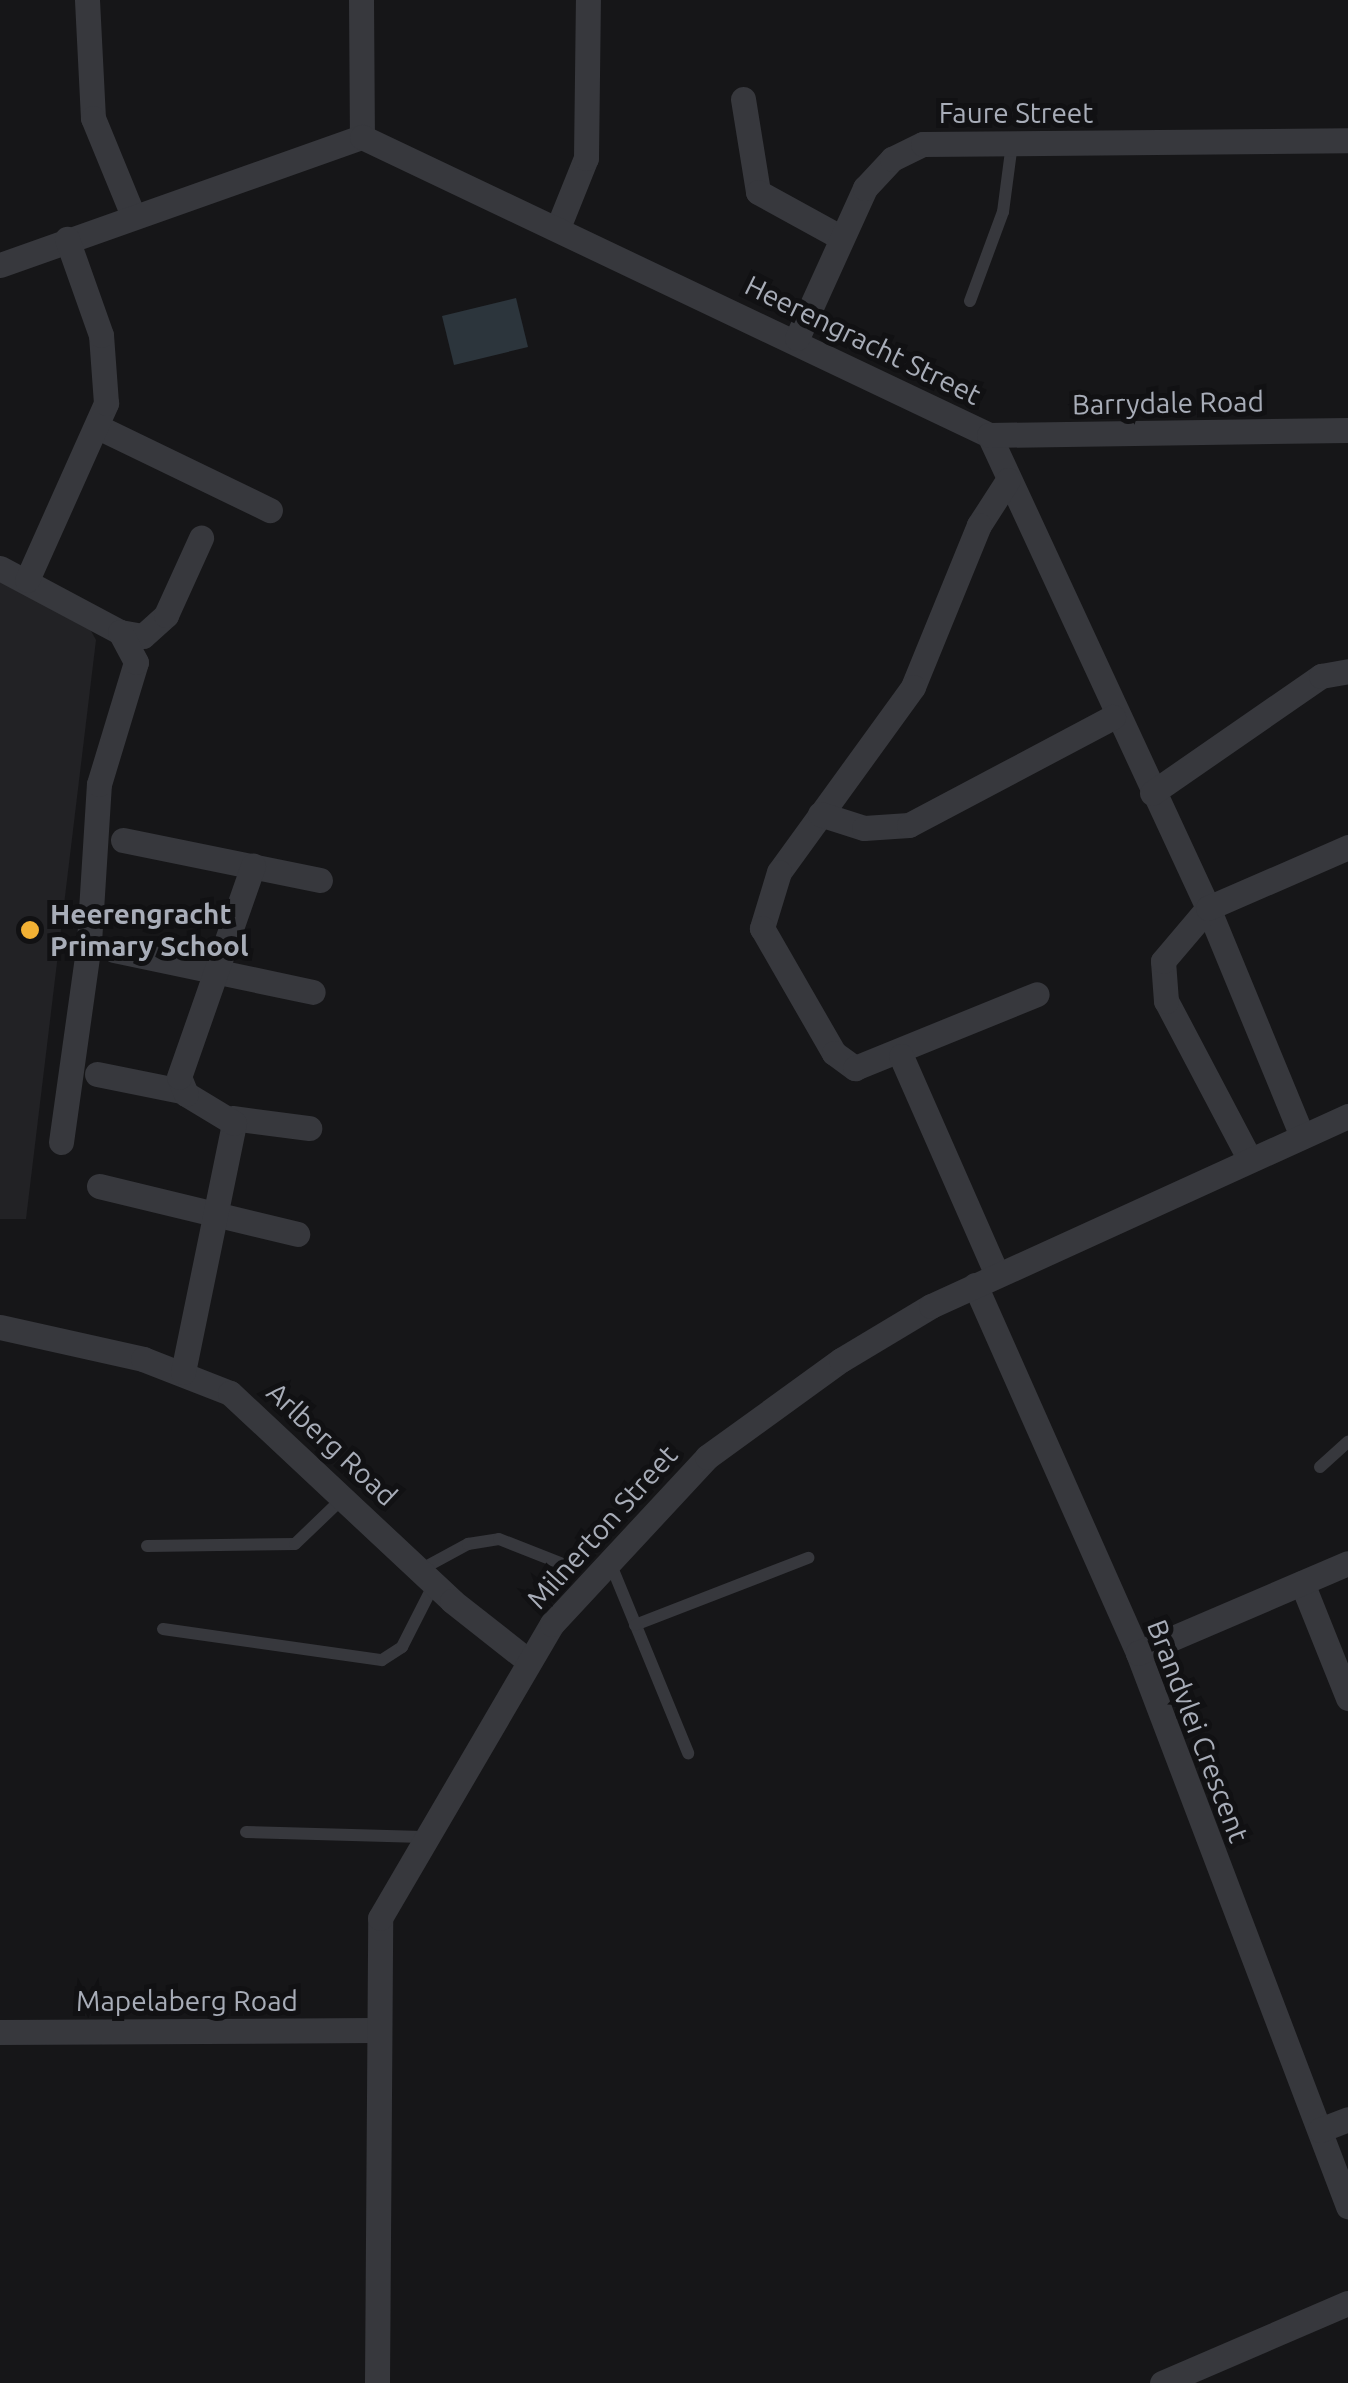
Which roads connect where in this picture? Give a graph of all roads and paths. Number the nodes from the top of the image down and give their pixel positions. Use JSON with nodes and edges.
{"nodes":[{"id":1,"x":86,"y":0,"type":"edge"},
{"id":2,"x":361,"y":0,"type":"edge"},
{"id":3,"x":588,"y":0,"type":"edge"},
{"id":4,"x":742,"y":99,"type":"dead end"},
{"id":5,"x":362,"y":137,"type":"junction"},
{"id":6,"x":1348,"y":140,"type":"edge"},
{"id":7,"x":1012,"y":144,"type":"junction"},
{"id":8,"x":132,"y":213,"type":"junction"},
{"id":9,"x":559,"y":225,"type":"junction"},
{"id":10,"x":840,"y":237,"type":"junction"},
{"id":11,"x":67,"y":239,"type":"junction"},
{"id":12,"x":0,"y":265,"type":"edge"},
{"id":13,"x":970,"y":301,"type":"dead end"},
{"id":14,"x":797,"y":338,"type":"junction"},
{"id":15,"x":98,"y":427,"type":"junction"},
{"id":16,"x":1348,"y":430,"type":"edge"},
{"id":17,"x":989,"y":436,"type":"junction"},
{"id":18,"x":1008,"y":480,"type":"junction"},
{"id":19,"x":270,"y":510,"type":"dead end"},
{"id":20,"x":201,"y":538,"type":"dead end"},
{"id":21,"x":0,"y":568,"type":"edge"},
{"id":22,"x":27,"y":580,"type":"junction"},
{"id":23,"x":120,"y":632,"type":"junction"},
{"id":24,"x":1348,"y":670,"type":"edge"},
{"id":25,"x":1113,"y":717,"type":"junction"},
{"id":26,"x":1152,"y":794,"type":"junction"},
{"id":27,"x":820,"y":814,"type":"junction"},
{"id":28,"x":123,"y":840,"type":"dead end"},
{"id":29,"x":1348,"y":848,"type":"edge"},
{"id":30,"x":253,"y":866,"type":"junction"},
{"id":31,"x":320,"y":880,"type":"dead end"},
{"id":32,"x":1208,"y":908,"type":"junction"},
{"id":33,"x":114,"y":950,"type":"dead end"},
{"id":34,"x":216,"y":971,"type":"junction"},
{"id":35,"x":312,"y":992,"type":"dead end"},
{"id":36,"x":1037,"y":994,"type":"dead end"},
{"id":37,"x":901,"y":1056,"type":"junction"},
{"id":38,"x":97,"y":1074,"type":"dead end"},
{"id":39,"x":181,"y":1091,"type":"junction"},
{"id":40,"x":1348,"y":1116,"type":"edge"},
{"id":41,"x":232,"y":1118,"type":"junction"},
{"id":42,"x":309,"y":1128,"type":"dead end"},
{"id":43,"x":1302,"y":1136,"type":"junction"},
{"id":44,"x":61,"y":1142,"type":"dead end"},
{"id":45,"x":1250,"y":1160,"type":"junction"},
{"id":46,"x":99,"y":1186,"type":"dead end"},
{"id":47,"x":215,"y":1214,"type":"junction"},
{"id":48,"x":297,"y":1234,"type":"dead end"},
{"id":49,"x":986,"y":1280,"type":"junction"},
{"id":50,"x":0,"y":1326,"type":"edge"},
{"id":51,"x":183,"y":1372,"type":"junction"},
{"id":52,"x":1348,"y":1442,"type":"edge"},
{"id":53,"x":1320,"y":1467,"type":"dead end"},
{"id":54,"x":346,"y":1496,"type":"junction"},
{"id":55,"x":147,"y":1546,"type":"dead end"},
{"id":56,"x":608,"y":1557,"type":"junction"},
{"id":57,"x":808,"y":1558,"type":"dead end"},
{"id":58,"x":1348,"y":1562,"type":"edge"},
{"id":59,"x":560,"y":1563,"type":"dead end"},
{"id":60,"x":427,"y":1577,"type":"junction"},
{"id":61,"x":1302,"y":1583,"type":"junction"},
{"id":62,"x":636,"y":1625,"type":"junction"},
{"id":63,"x":163,"y":1628,"type":"dead end"},
{"id":64,"x":1138,"y":1653,"type":"junction"},
{"id":65,"x":527,"y":1660,"type":"junction"},
{"id":66,"x":1348,"y":1698,"type":"edge"},
{"id":67,"x":688,"y":1753,"type":"dead end"},
{"id":68,"x":246,"y":1832,"type":"dead end"},
{"id":69,"x":423,"y":1836,"type":"junction"},
{"id":70,"x":374,"y":2030,"type":"junction"},
{"id":71,"x":0,"y":2032,"type":"edge"},
{"id":72,"x":1348,"y":2119,"type":"edge"},
{"id":73,"x":1320,"y":2130,"type":"junction"},
{"id":74,"x":1348,"y":2206,"type":"edge"},
{"id":75,"x":1348,"y":2303,"type":"edge"},
{"id":76,"x":377,"y":2383,"type":"edge"},
{"id":77,"x":1162,"y":2383,"type":"edge"}],
"edges":[{"from":1,"to":8,"type":"street"},
{"from":2,"to":5,"type":"street"},
{"from":3,"to":9,"type":"street"},
{"from":4,"to":10,"type":"street"},
{"from":5,"to":8,"type":"street"},
{"from":5,"to":9,"type":"street","name":"Heerengracht Street"},
{"from":6,"to":7,"type":"street","name":"Faure Street"},
{"from":7,"to":10,"type":"street","name":"Faure Street"},
{"from":7,"to":13,"type":"lane"},
{"from":8,"to":11,"type":"street"},
{"from":9,"to":14,"type":"street","name":"Heerengracht Street"},
{"from":10,"to":14,"type":"street","name":"Faure Street"},
{"from":11,"to":12,"type":"street"},
{"from":11,"to":15,"type":"street"},
{"from":14,"to":17,"type":"street","name":"Heerengracht Street"},
{"from":15,"to":19,"type":"street"},
{"from":15,"to":22,"type":"street"},
{"from":16,"to":17,"type":"street","name":"Barrydale Road"},
{"from":17,"to":18,"type":"street","name":"Heerengracht Street"},
{"from":18,"to":25,"type":"street","name":"Heerengracht Street"},
{"from":18,"to":27,"type":"street"},
{"from":20,"to":23,"type":"street"},
{"from":21,"to":22,"type":"street"},
{"from":22,"to":23,"type":"street"},
{"from":23,"to":44,"type":"street"},
{"from":24,"to":26,"type":"street"},
{"from":25,"to":26,"type":"street","name":"Heerengracht Street"},
{"from":25,"to":27,"type":"street"},
{"from":26,"to":32,"type":"street","name":"Heerengracht Street"},
{"from":27,"to":37,"type":"street"},
{"from":28,"to":30,"type":"street"},
{"from":29,"to":32,"type":"street"},
{"from":30,"to":31,"type":"street"},
{"from":30,"to":34,"type":"street"},
{"from":32,"to":43,"type":"street","name":"Heerengracht Street"},
{"from":32,"to":45,"type":"street"},
{"from":33,"to":34,"type":"street"},
{"from":34,"to":35,"type":"street"},
{"from":34,"to":39,"type":"street"},
{"from":36,"to":37,"type":"street"},
{"from":37,"to":49,"type":"street","name":"Brandvlei Crescent"},
{"from":38,"to":39,"type":"street"},
{"from":39,"to":41,"type":"street"},
{"from":40,"to":43,"type":"street","name":"Milnerton Street"},
{"from":41,"to":42,"type":"street"},
{"from":41,"to":47,"type":"street"},
{"from":43,"to":45,"type":"street","name":"Milnerton Street"},
{"from":45,"to":49,"type":"street","name":"Milnerton Street"},
{"from":46,"to":47,"type":"street"},
{"from":47,"to":48,"type":"street"},
{"from":47,"to":51,"type":"street"},
{"from":49,"to":56,"type":"street","name":"Milnerton Street"},
{"from":49,"to":64,"type":"street","name":"Brandvlei Crescent"},
{"from":50,"to":51,"type":"street","name":"Arlberg Road"},
{"from":51,"to":54,"type":"street","name":"Arlberg Road"},
{"from":52,"to":53,"type":"lane"},
{"from":54,"to":55,"type":"lane"},
{"from":54,"to":60,"type":"street","name":"Arlberg Road"},
{"from":56,"to":62,"type":"lane"},
{"from":56,"to":65,"type":"street","name":"Milnerton Street"},
{"from":57,"to":62,"type":"lane"},
{"from":58,"to":61,"type":"street"},
{"from":59,"to":60,"type":"lane"},
{"from":60,"to":63,"type":"lane"},
{"from":60,"to":65,"type":"street","name":"Arlberg Road"},
{"from":61,"to":64,"type":"street"},
{"from":61,"to":66,"type":"street"},
{"from":62,"to":67,"type":"lane"},
{"from":64,"to":73,"type":"street","name":"Brandvlei Crescent"},
{"from":65,"to":69,"type":"street","name":"Milnerton Street"},
{"from":68,"to":69,"type":"lane"},
{"from":69,"to":70,"type":"street","name":"Milnerton Street"},
{"from":70,"to":71,"type":"street","name":"Mapelaberg Road"},
{"from":70,"to":76,"type":"street","name":"Milnerton Street"},
{"from":72,"to":73,"type":"street"},
{"from":73,"to":74,"type":"street","name":"Brandvlei Crescent"},
{"from":75,"to":77,"type":"street"}]}
